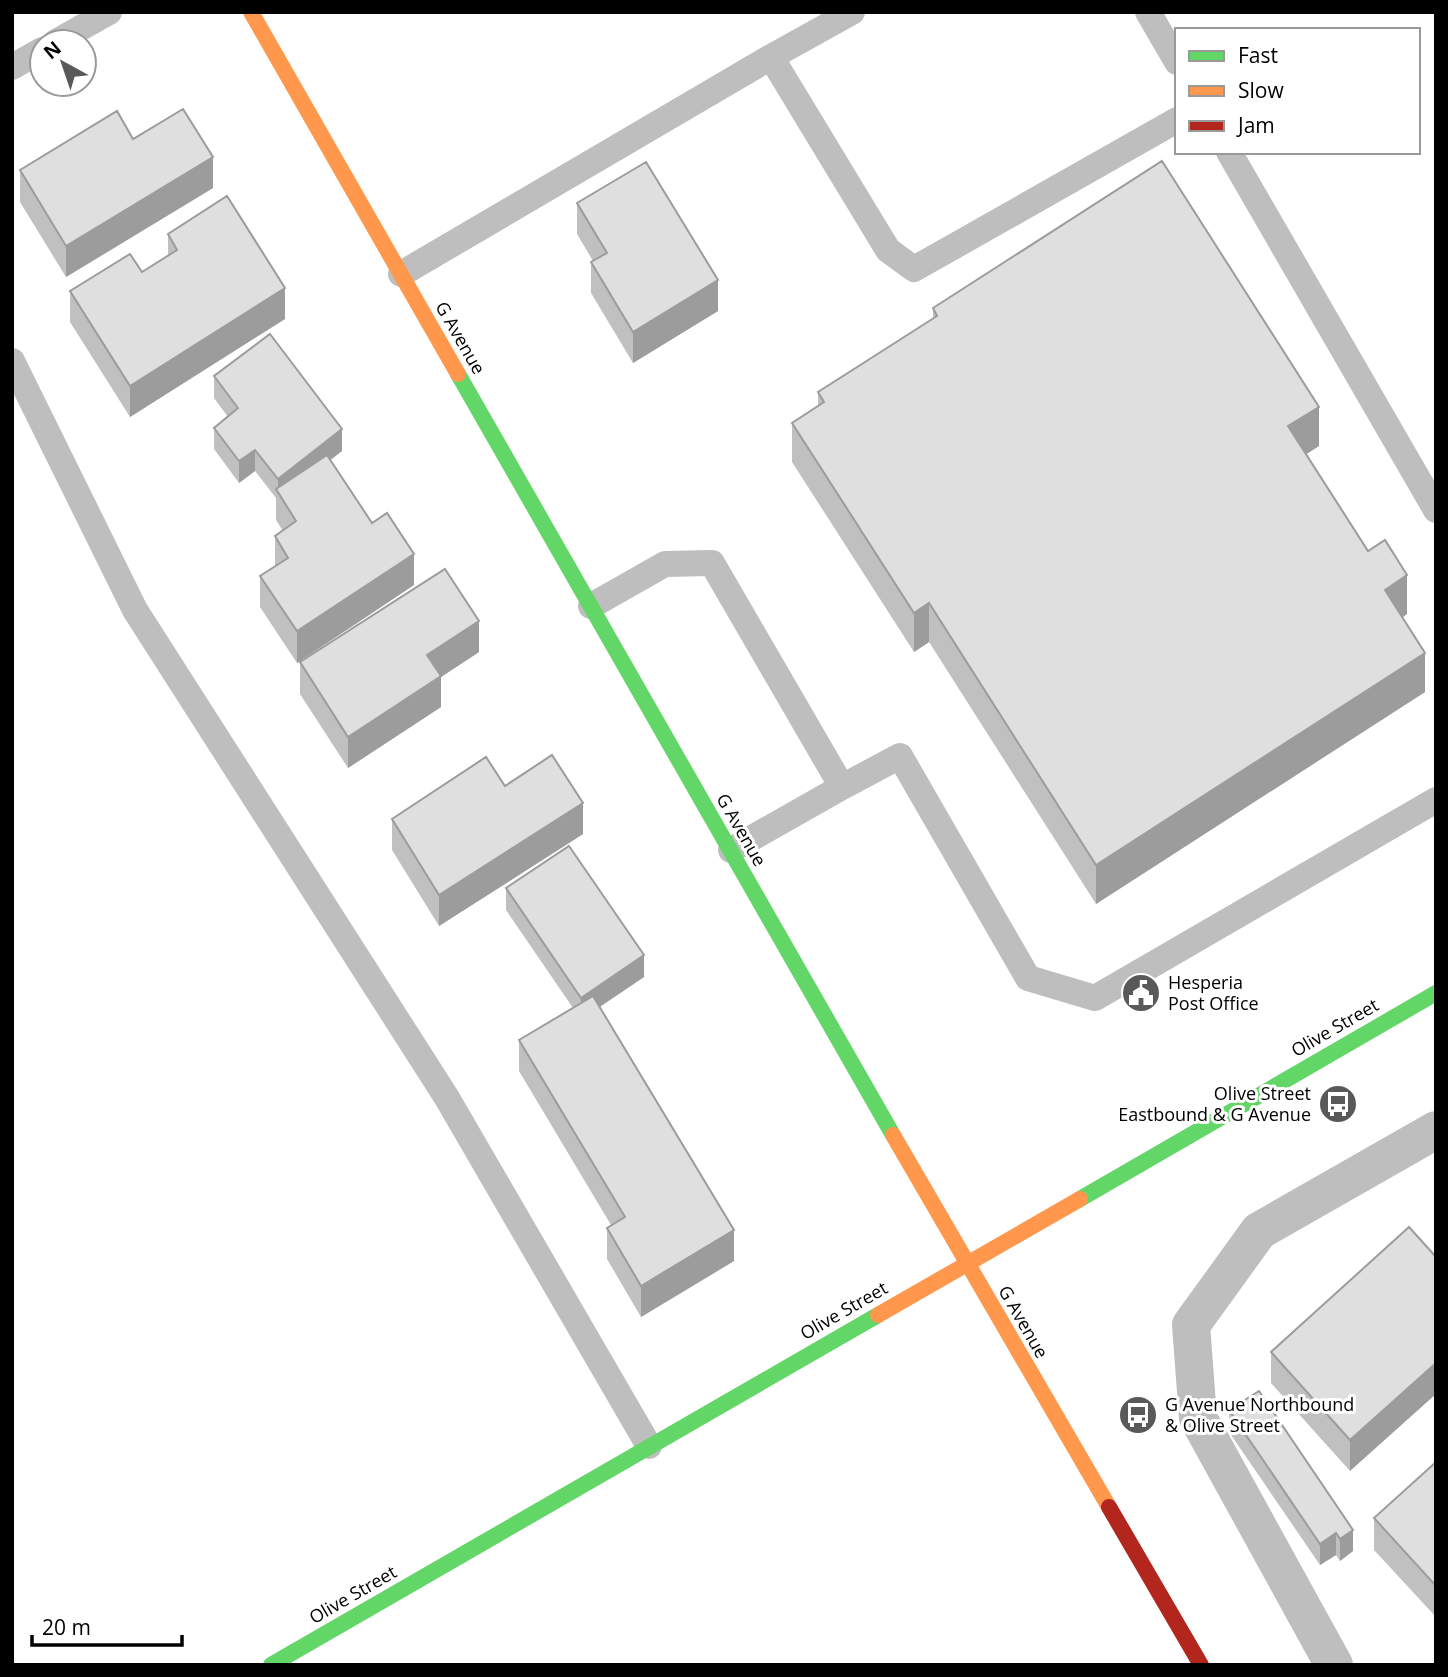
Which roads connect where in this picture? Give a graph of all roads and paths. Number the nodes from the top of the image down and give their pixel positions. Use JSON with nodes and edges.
{"nodes":[{"id":1,"x":109,"y":12,"type":"edge"},
{"id":2,"x":251,"y":12,"type":"edge"},
{"id":3,"x":852,"y":12,"type":"edge"},
{"id":4,"x":1149,"y":12,"type":"edge"},
{"id":5,"x":81,"y":28,"type":"edge"},
{"id":6,"x":28,"y":57,"type":"edge"},
{"id":7,"x":771,"y":57,"type":"junction"},
{"id":8,"x":1175,"y":58,"type":"edge"},
{"id":9,"x":12,"y":66,"type":"edge"},
{"id":10,"x":1175,"y":121,"type":"edge"},
{"id":11,"x":1230,"y":154,"type":"edge"},
{"id":12,"x":401,"y":274,"type":"junction"},
{"id":13,"x":12,"y":361,"type":"edge"},
{"id":14,"x":1436,"y":510,"type":"edge"},
{"id":15,"x":591,"y":606,"type":"junction"},
{"id":16,"x":842,"y":787,"type":"junction"},
{"id":17,"x":1436,"y":800,"type":"edge"},
{"id":18,"x":731,"y":850,"type":"junction"},
{"id":19,"x":1436,"y":993,"type":"edge"},
{"id":20,"x":1436,"y":1130,"type":"edge"},
{"id":21,"x":967,"y":1263,"type":"junction"},
{"id":22,"x":649,"y":1446,"type":"junction"},
{"id":23,"x":271,"y":1665,"type":"edge"},
{"id":24,"x":1201,"y":1665,"type":"edge"},
{"id":25,"x":1334,"y":1665,"type":"edge"}],
"edges":[{"from":1,"to":5,"type":"lane"},
{"from":2,"to":12,"type":"street","name":"G Avenue"},
{"from":3,"to":7,"type":"lane"},
{"from":4,"to":8,"type":"lane"},
{"from":6,"to":9,"type":"lane"},
{"from":7,"to":10,"type":"lane"},
{"from":7,"to":12,"type":"lane"},
{"from":11,"to":14,"type":"lane"},
{"from":12,"to":15,"type":"street","name":"G Avenue"},
{"from":13,"to":22,"type":"lane"},
{"from":15,"to":16,"type":"lane"},
{"from":15,"to":18,"type":"street","name":"G Avenue"},
{"from":16,"to":17,"type":"lane"},
{"from":16,"to":18,"type":"lane"},
{"from":18,"to":21,"type":"street","name":"G Avenue"},
{"from":19,"to":21,"type":"street","name":"Olive Street"},
{"from":20,"to":25,"type":"street"},
{"from":21,"to":22,"type":"street","name":"Olive Street"},
{"from":21,"to":24,"type":"street","name":"G Avenue"},
{"from":22,"to":23,"type":"street","name":"Olive Street"}]}
